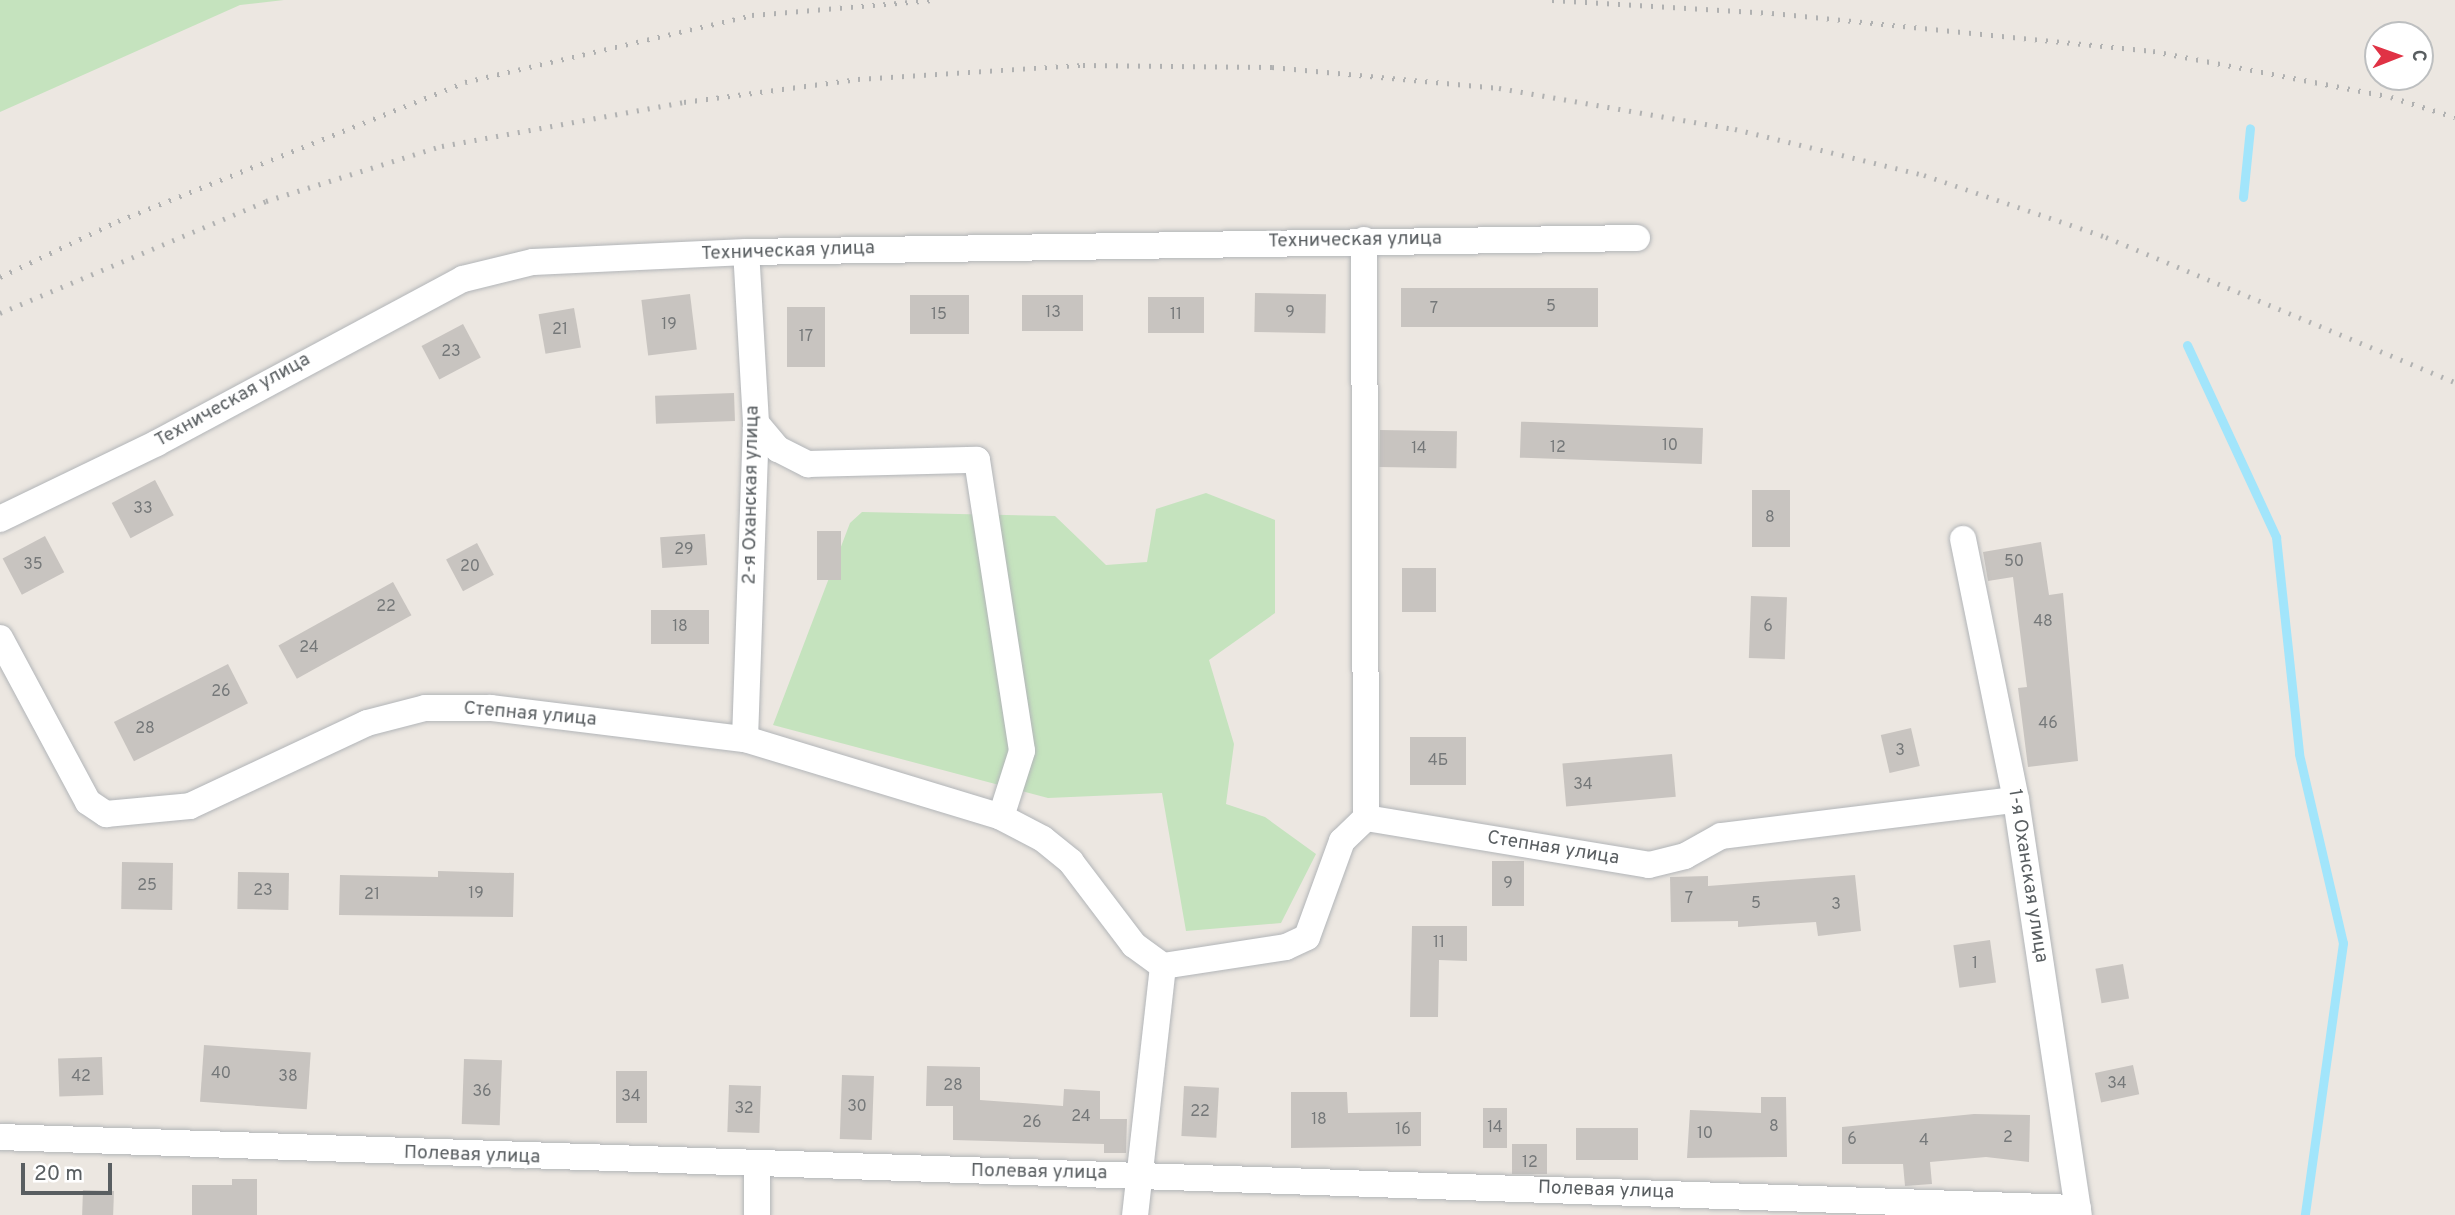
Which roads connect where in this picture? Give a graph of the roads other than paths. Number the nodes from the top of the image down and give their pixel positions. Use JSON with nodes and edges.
{"nodes":[{"id":1,"x":1637,"y":238,"type":"dead end"},
{"id":2,"x":1364,"y":240,"type":"junction"},
{"id":3,"x":746,"y":252,"type":"junction"},
{"id":4,"x":756,"y":423,"type":"junction"},
{"id":5,"x":0,"y":519,"type":"edge"},
{"id":6,"x":1963,"y":539,"type":"dead end"},
{"id":7,"x":0,"y":638,"type":"edge"},
{"id":8,"x":744,"y":739,"type":"junction"},
{"id":9,"x":2017,"y":800,"type":"junction"},
{"id":10,"x":1001,"y":817,"type":"junction"},
{"id":11,"x":1366,"y":818,"type":"junction"},
{"id":12,"x":1163,"y":966,"type":"junction"},
{"id":13,"x":0,"y":1137,"type":"edge"},
{"id":14,"x":757,"y":1167,"type":"junction"},
{"id":15,"x":1141,"y":1173,"type":"junction"},
{"id":16,"x":2078,"y":1212,"type":"edge"},
{"id":17,"x":757,"y":1215,"type":"edge"},
{"id":18,"x":1135,"y":1215,"type":"edge"}],
"edges":[{"from":1,"to":2,"type":"street","name":"Техническая улица"},
{"from":2,"to":3,"type":"street","name":"Техническая улица"},
{"from":2,"to":11,"type":"street"},
{"from":3,"to":4,"type":"street","name":"2-я Оханская улица"},
{"from":3,"to":5,"type":"street","name":"Техническая улица"},
{"from":4,"to":8,"type":"street","name":"2-я Оханская улица"},
{"from":4,"to":10,"type":"street"},
{"from":6,"to":9,"type":"street","name":"1-я Оханская улица"},
{"from":7,"to":8,"type":"street","name":"Степная улица"},
{"from":8,"to":10,"type":"street","name":"Степная улица"},
{"from":9,"to":11,"type":"street","name":"Степная улица"},
{"from":9,"to":16,"type":"street","name":"1-я Оханская улица"},
{"from":10,"to":12,"type":"street","name":"Степная улица"},
{"from":11,"to":12,"type":"street"},
{"from":12,"to":15,"type":"street"},
{"from":13,"to":14,"type":"street","name":"Полевая улица"},
{"from":14,"to":15,"type":"street","name":"Полевая улица"},
{"from":14,"to":17,"type":"street"},
{"from":15,"to":16,"type":"street","name":"Полевая улица"},
{"from":15,"to":18,"type":"street"}]}
